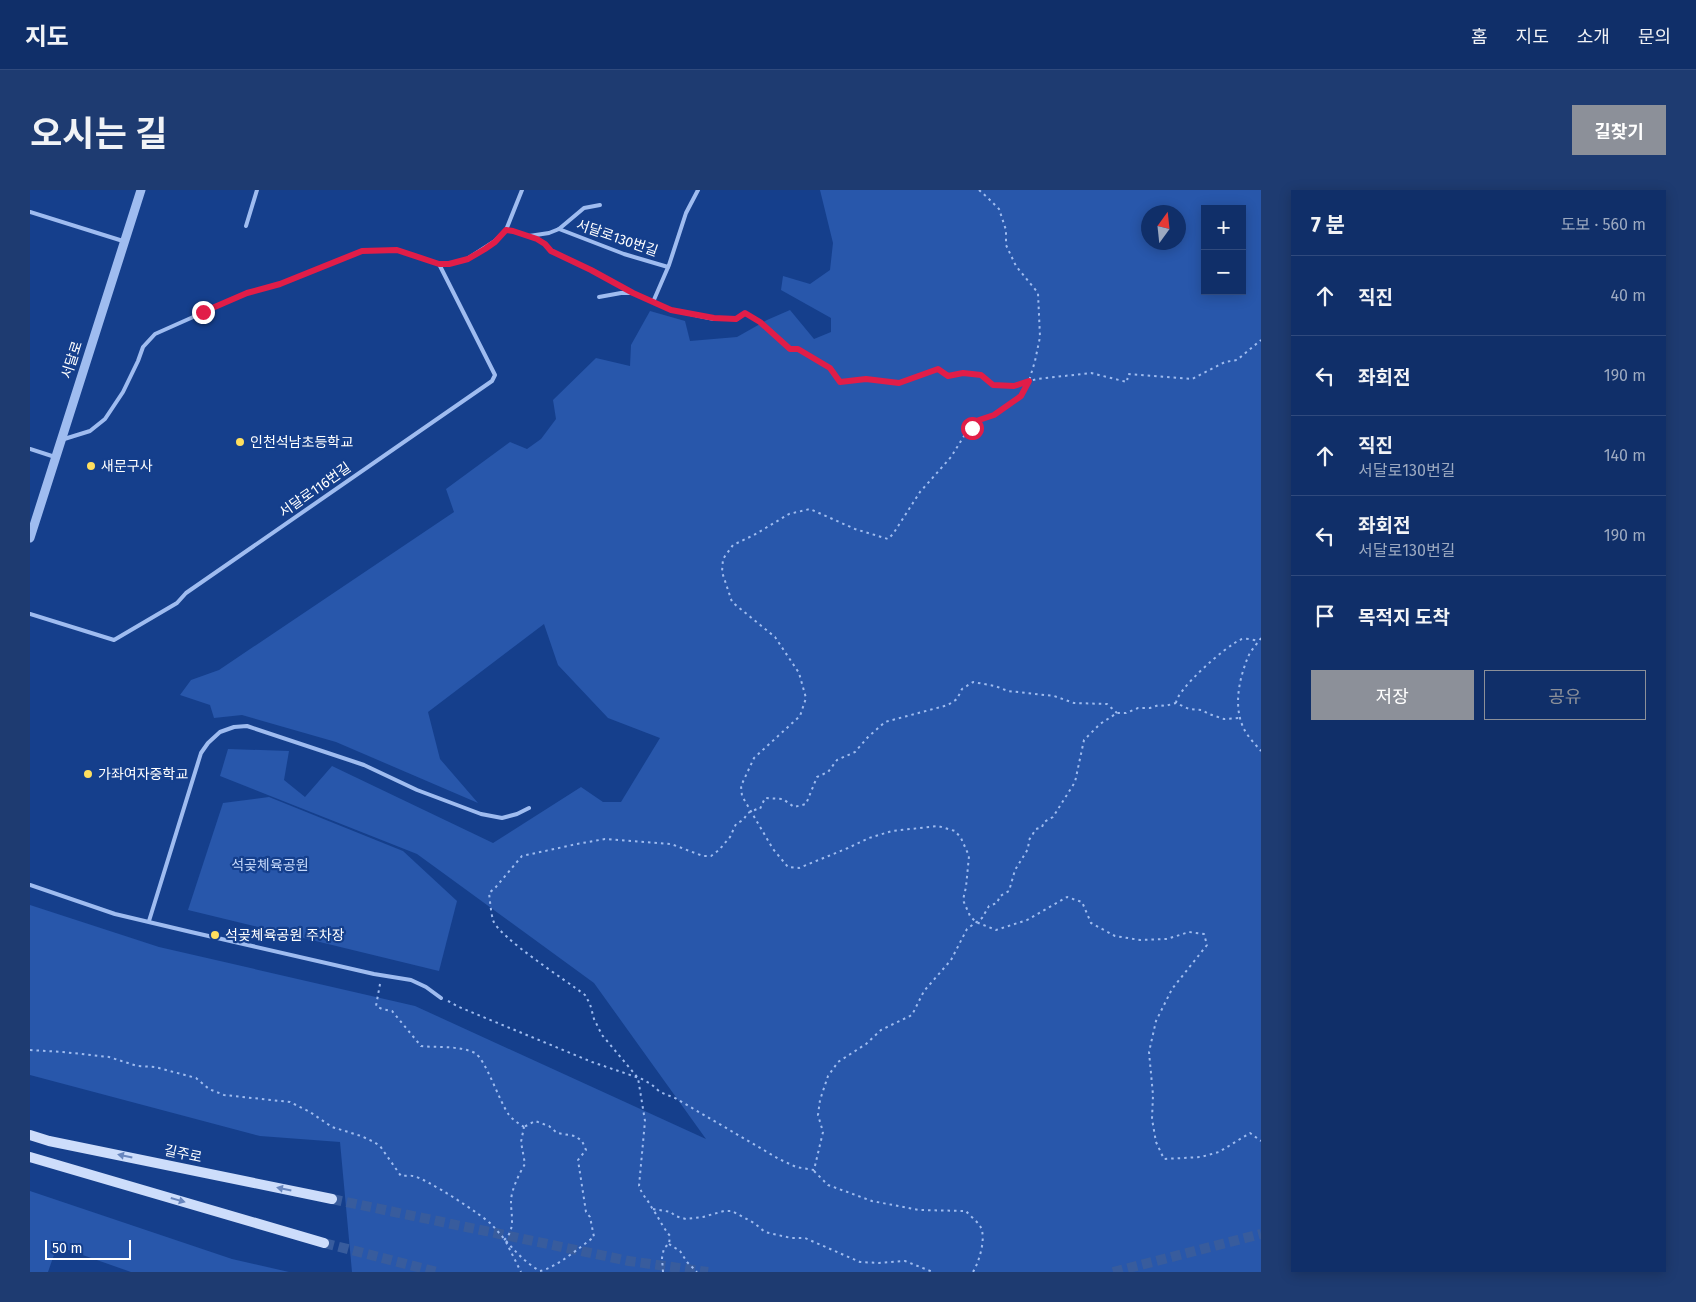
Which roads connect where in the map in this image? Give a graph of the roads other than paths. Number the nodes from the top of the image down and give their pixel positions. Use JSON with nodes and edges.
{"nodes":[{"id":1,"x":141,"y":190,"type":"edge"},
{"id":2,"x":257,"y":190,"type":"edge"},
{"id":3,"x":522,"y":190,"type":"edge"},
{"id":4,"x":698,"y":190,"type":"edge"},
{"id":5,"x":600,"y":205,"type":"dead end"},
{"id":6,"x":30,"y":212,"type":"edge"},
{"id":7,"x":246,"y":226,"type":"dead end"},
{"id":8,"x":559,"y":229,"type":"junction"},
{"id":9,"x":506,"y":230,"type":"junction"},
{"id":10,"x":529,"y":236,"type":"junction"},
{"id":11,"x":124,"y":242,"type":"junction"},
{"id":12,"x":439,"y":264,"type":"junction"},
{"id":13,"x":668,"y":267,"type":"junction"},
{"id":14,"x":633,"y":293,"type":"junction"},
{"id":15,"x":599,"y":297,"type":"dead end"},
{"id":16,"x":653,"y":302,"type":"junction"},
{"id":17,"x":736,"y":319,"type":"road end"},
{"id":18,"x":60,"y":441,"type":"junction"},
{"id":19,"x":30,"y":449,"type":"edge"},
{"id":20,"x":55,"y":457,"type":"junction"},
{"id":21,"x":30,"y":538,"type":"edge"},
{"id":22,"x":30,"y":614,"type":"edge"},
{"id":23,"x":529,"y":808,"type":"dead end"},
{"id":24,"x":30,"y":885,"type":"edge"},
{"id":25,"x":149,"y":921,"type":"junction"},
{"id":26,"x":441,"y":998,"type":"road end"},
{"id":27,"x":30,"y":1135,"type":"edge"},
{"id":28,"x":30,"y":1157,"type":"edge"},
{"id":29,"x":332,"y":1199,"type":"tunnel mouth"},
{"id":30,"x":324,"y":1243,"type":"tunnel mouth"}],
"edges":[{"from":1,"to":11,"type":"street","name":"서달로"},
{"from":2,"to":7,"type":"lane"},
{"from":3,"to":9,"type":"lane"},
{"from":4,"to":13,"type":"lane"},
{"from":5,"to":8,"type":"lane","name":"서달로130번길"},
{"from":6,"to":11,"type":"lane"},
{"from":8,"to":10,"type":"lane","name":"서달로130번길"},
{"from":8,"to":13,"type":"lane","name":"서달로130번길"},
{"from":9,"to":10,"type":"lane","name":"서달로130번길"},
{"from":9,"to":12,"type":"lane"},
{"from":10,"to":14,"type":"lane","name":"서달로130번길"},
{"from":11,"to":18,"type":"street","name":"서달로"},
{"from":12,"to":18,"type":"lane"},
{"from":12,"to":22,"type":"lane","name":"서달로116번길"},
{"from":13,"to":16,"type":"lane"},
{"from":14,"to":15,"type":"lane"},
{"from":14,"to":16,"type":"lane","name":"서달로130번길"},
{"from":16,"to":17,"type":"lane","name":"서달로130번길"},
{"from":18,"to":20,"type":"street","name":"서달로"},
{"from":19,"to":20,"type":"lane"},
{"from":20,"to":21,"type":"street","name":"서달로"},
{"from":23,"to":25,"type":"lane"},
{"from":24,"to":25,"type":"lane"},
{"from":25,"to":26,"type":"lane"},
{"from":29,"to":27,"type":"main road","name":"길주로","one_way":true},
{"from":28,"to":30,"type":"main road","one_way":true}]}
